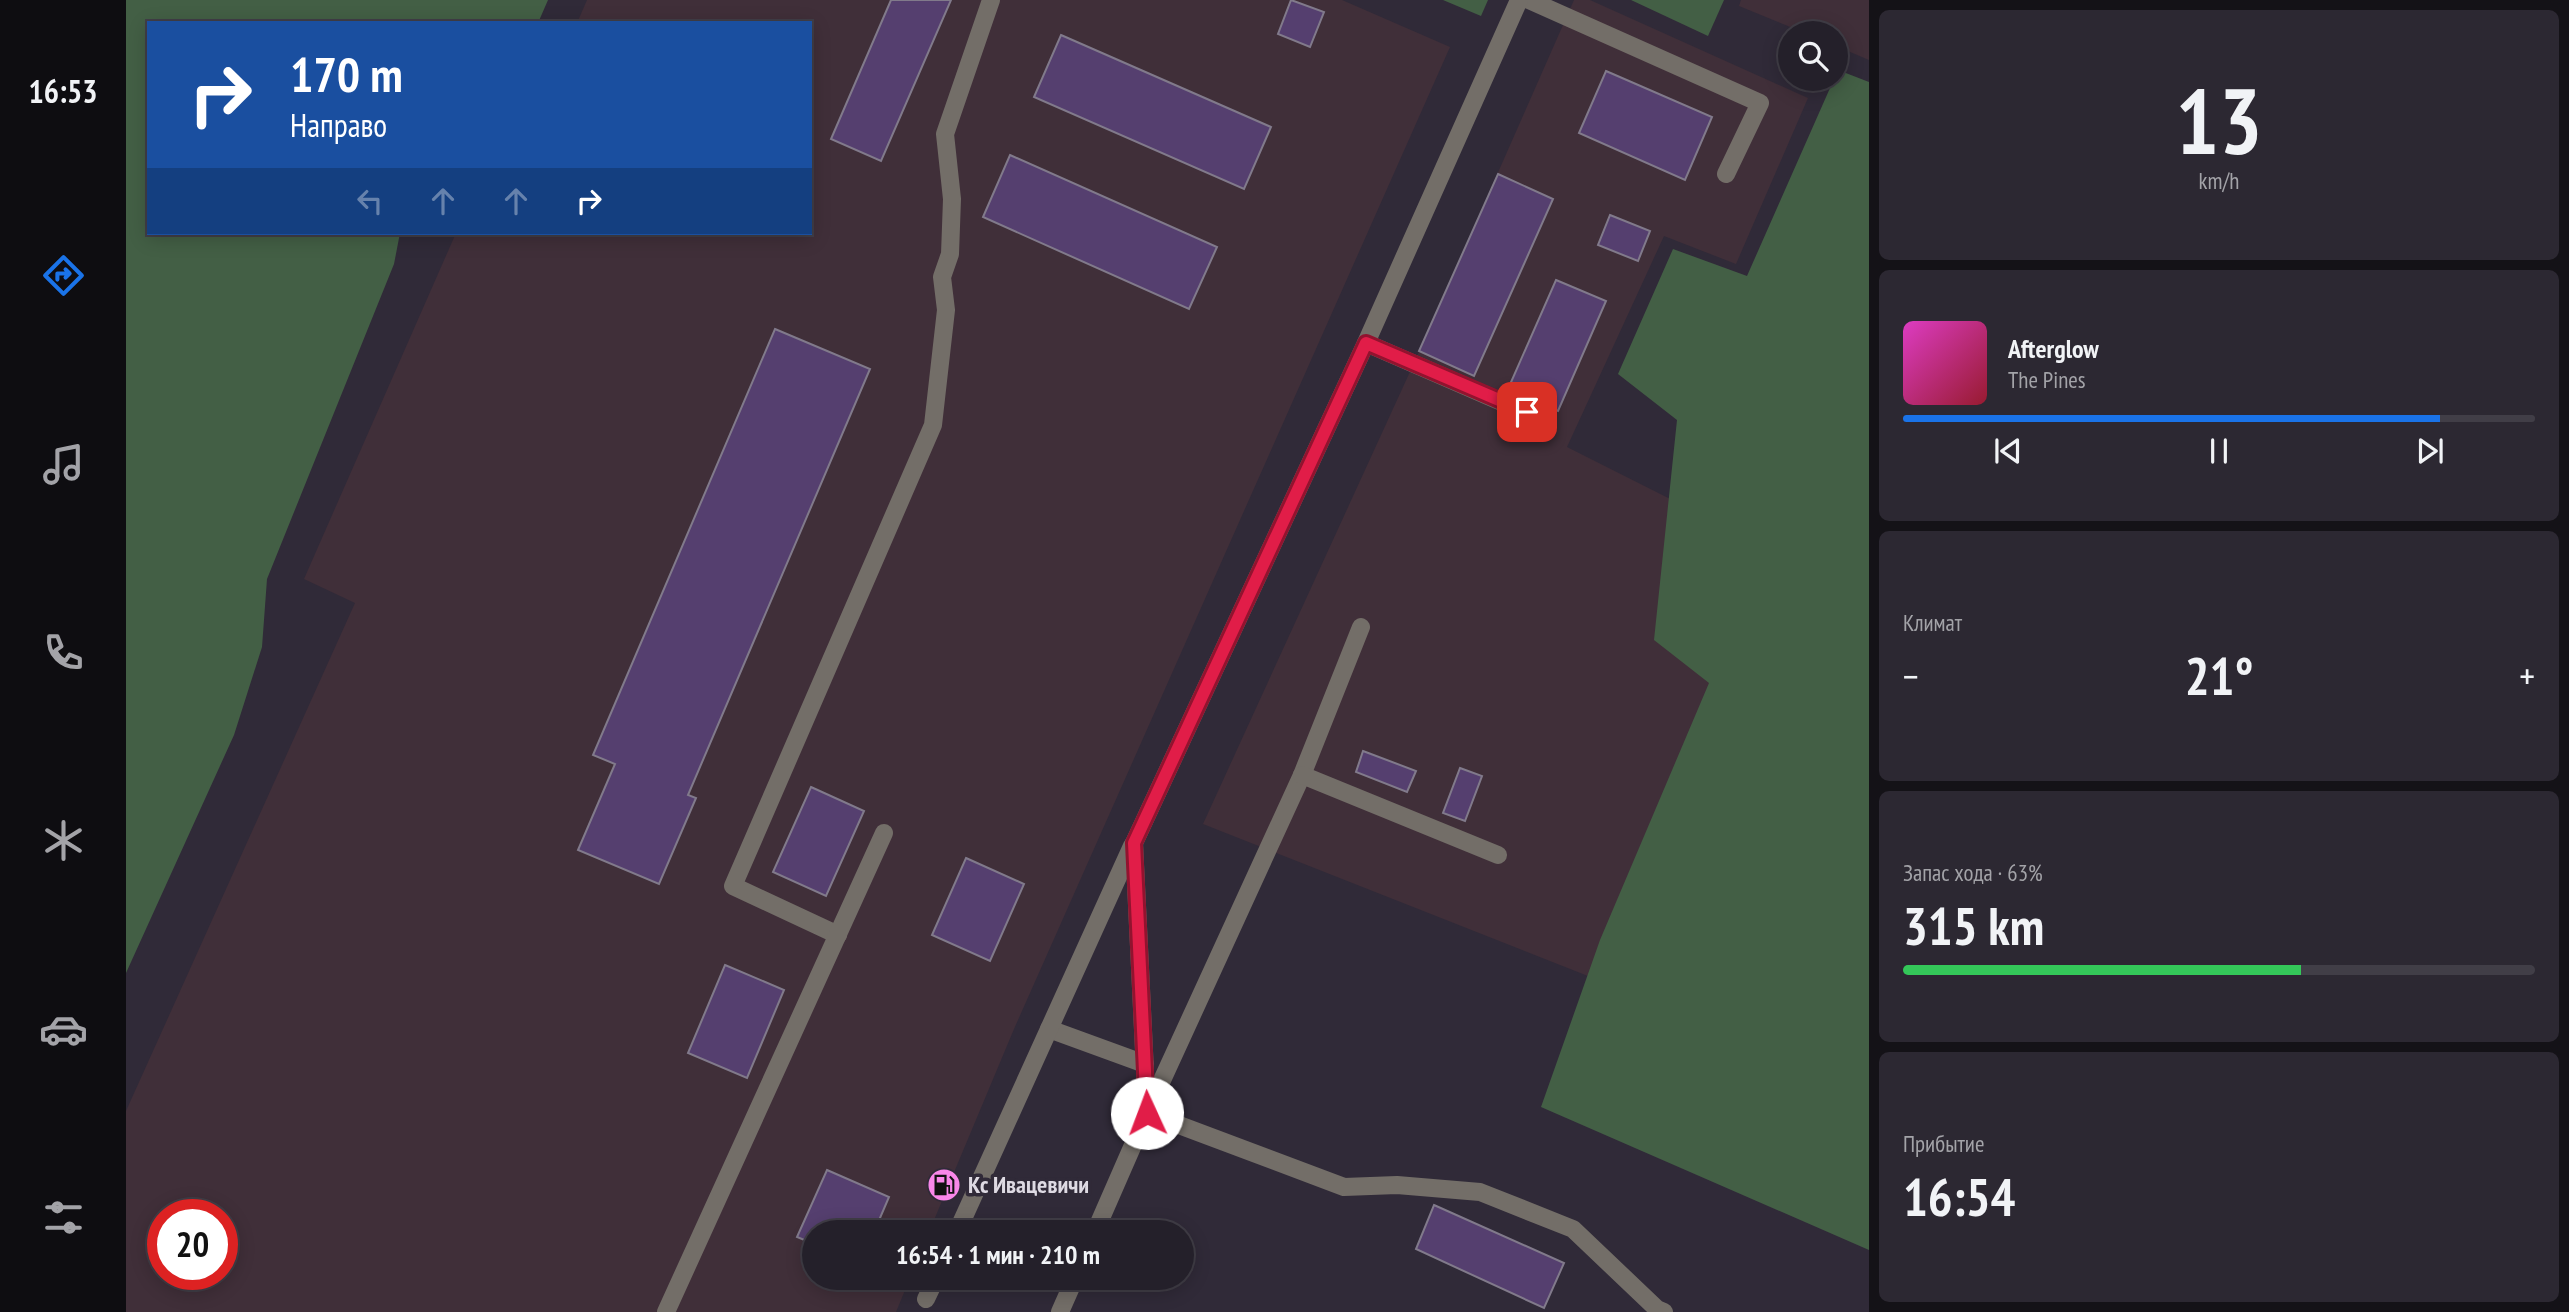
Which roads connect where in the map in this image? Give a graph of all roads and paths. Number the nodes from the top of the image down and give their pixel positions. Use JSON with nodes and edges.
{"nodes":[{"id":1,"x":991,"y":0,"type":"edge"},
{"id":2,"x":1519,"y":0,"type":"edge"},
{"id":3,"x":1530,"y":0,"type":"edge"},
{"id":4,"x":1726,"y":174,"type":"dead end"},
{"id":5,"x":1366,"y":343,"type":"junction"},
{"id":6,"x":1527,"y":412,"type":"dead end"},
{"id":7,"x":1361,"y":627,"type":"dead end"},
{"id":8,"x":1302,"y":775,"type":"junction"},
{"id":9,"x":884,"y":833,"type":"dead end"},
{"id":10,"x":1134,"y":843,"type":"junction"},
{"id":11,"x":1498,"y":855,"type":"dead end"},
{"id":12,"x":838,"y":934,"type":"junction"},
{"id":13,"x":1049,"y":1029,"type":"junction"},
{"id":14,"x":1145,"y":1064,"type":"junction"},
{"id":15,"x":1147,"y":1113,"type":"junction"},
{"id":16,"x":962,"y":1220,"type":"edge"},
{"id":17,"x":1100,"y":1220,"type":"edge"},
{"id":18,"x":930,"y":1290,"type":"edge"},
{"id":19,"x":1070,"y":1290,"type":"edge"},
{"id":20,"x":926,"y":1299,"type":"dead end"},
{"id":21,"x":666,"y":1312,"type":"edge"},
{"id":22,"x":1060,"y":1312,"type":"edge"},
{"id":23,"x":1664,"y":1312,"type":"edge"}],
"edges":[{"from":1,"to":12,"type":"lane"},
{"from":2,"to":5,"type":"lane"},
{"from":3,"to":4,"type":"lane"},
{"from":5,"to":6,"type":"lane"},
{"from":5,"to":10,"type":"lane"},
{"from":7,"to":8,"type":"lane"},
{"from":8,"to":11,"type":"lane"},
{"from":8,"to":15,"type":"lane"},
{"from":9,"to":12,"type":"lane"},
{"from":10,"to":13,"type":"lane"},
{"from":10,"to":14,"type":"lane"},
{"from":12,"to":21,"type":"lane"},
{"from":13,"to":14,"type":"lane"},
{"from":13,"to":16,"type":"lane"},
{"from":14,"to":15,"type":"lane"},
{"from":15,"to":17,"type":"lane"},
{"from":15,"to":23,"type":"lane"},
{"from":18,"to":20,"type":"lane"},
{"from":19,"to":22,"type":"lane"}]}
